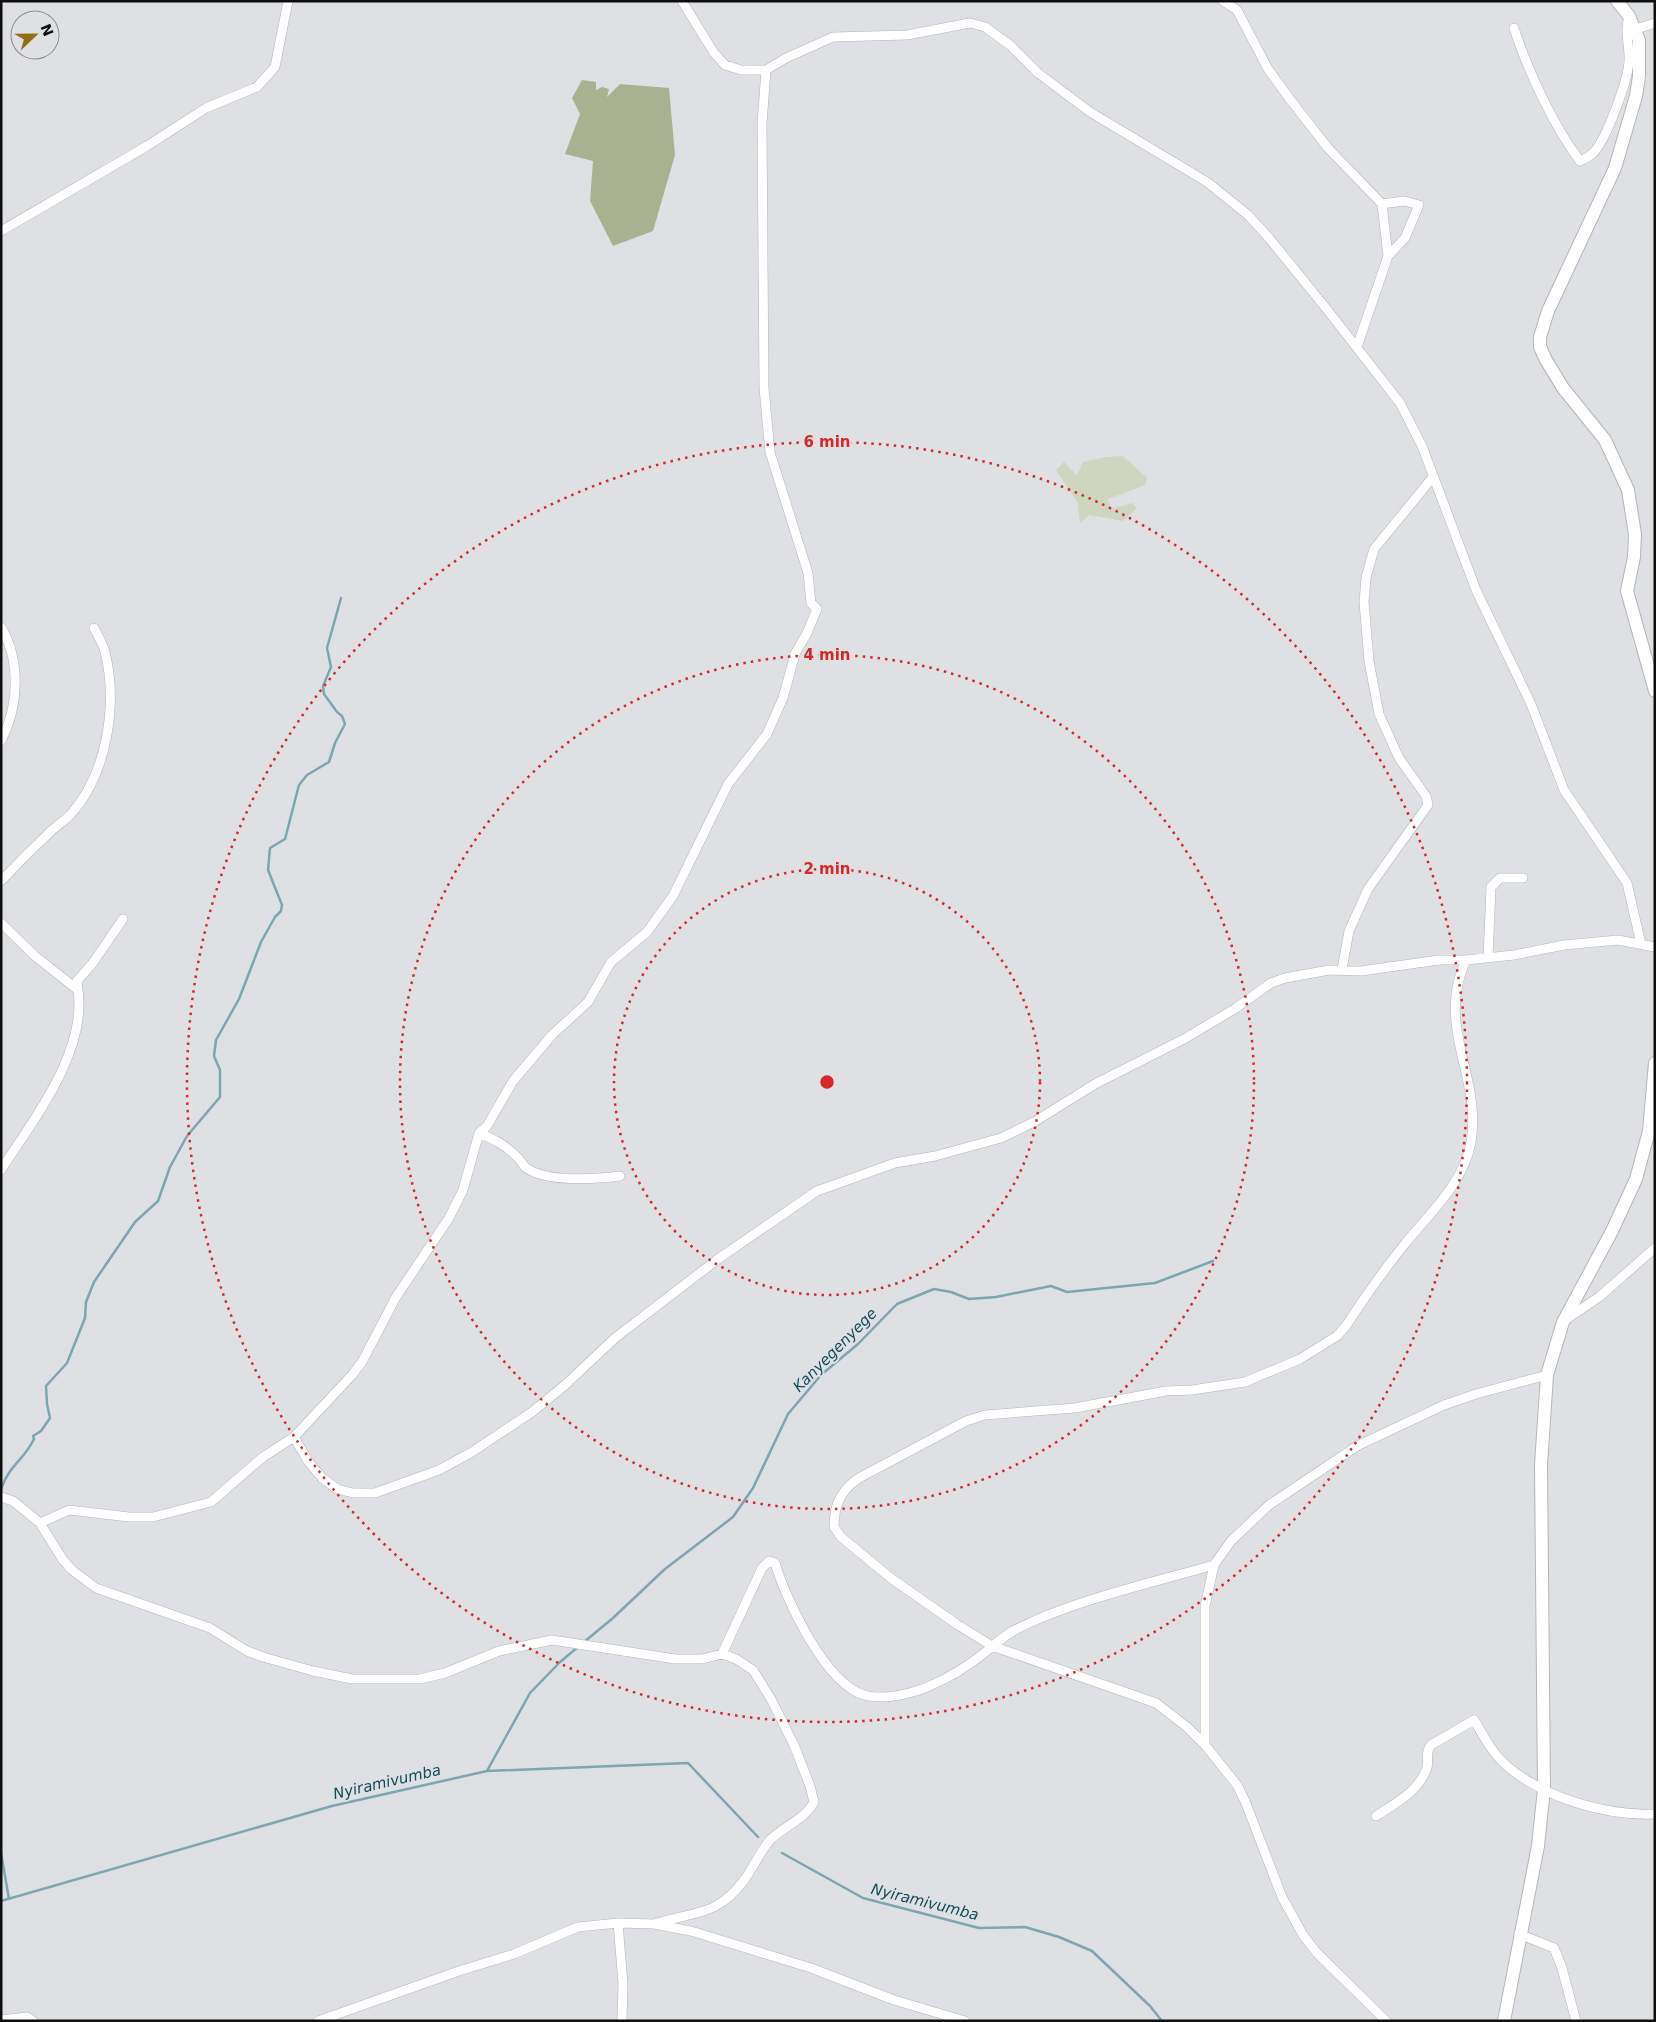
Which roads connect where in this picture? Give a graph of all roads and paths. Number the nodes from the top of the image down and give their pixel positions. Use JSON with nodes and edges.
{"nodes":[{"id":1,"x":288,"y":1,"type":"edge"},
{"id":2,"x":682,"y":1,"type":"edge"},
{"id":3,"x":1224,"y":1,"type":"edge"},
{"id":4,"x":1617,"y":1,"type":"edge"},
{"id":5,"x":1629,"y":16,"type":"junction"},
{"id":6,"x":1655,"y":23,"type":"edge"},
{"id":7,"x":1514,"y":28,"type":"dead end"},
{"id":8,"x":1636,"y":29,"type":"junction"},
{"id":9,"x":766,"y":70,"type":"junction"},
{"id":10,"x":1382,"y":204,"type":"junction"},
{"id":11,"x":1,"y":231,"type":"edge"},
{"id":12,"x":1388,"y":256,"type":"junction"},
{"id":13,"x":1357,"y":347,"type":"junction"},
{"id":14,"x":1433,"y":477,"type":"junction"},
{"id":15,"x":1,"y":628,"type":"edge"},
{"id":16,"x":94,"y":628,"type":"dead end"},
{"id":17,"x":1655,"y":691,"type":"edge"},
{"id":18,"x":1,"y":741,"type":"edge"},
{"id":19,"x":1523,"y":878,"type":"dead end"},
{"id":20,"x":1,"y":881,"type":"edge"},
{"id":21,"x":123,"y":919,"type":"dead end"},
{"id":22,"x":1,"y":923,"type":"edge"},
{"id":23,"x":1641,"y":944,"type":"junction"},
{"id":24,"x":1655,"y":947,"type":"edge"},
{"id":25,"x":1488,"y":958,"type":"junction"},
{"id":26,"x":1466,"y":960,"type":"junction"},
{"id":27,"x":1342,"y":969,"type":"junction"},
{"id":28,"x":78,"y":990,"type":"junction"},
{"id":29,"x":1655,"y":1063,"type":"edge"},
{"id":30,"x":479,"y":1133,"type":"junction"},
{"id":31,"x":1,"y":1170,"type":"edge"},
{"id":32,"x":620,"y":1176,"type":"dead end"},
{"id":33,"x":1655,"y":1248,"type":"edge"},
{"id":34,"x":1563,"y":1322,"type":"junction"},
{"id":35,"x":1547,"y":1375,"type":"junction"},
{"id":36,"x":294,"y":1437,"type":"junction"},
{"id":37,"x":1,"y":1497,"type":"edge"},
{"id":38,"x":40,"y":1523,"type":"junction"},
{"id":39,"x":1214,"y":1565,"type":"junction"},
{"id":40,"x":992,"y":1646,"type":"junction"},
{"id":41,"x":722,"y":1654,"type":"junction"},
{"id":42,"x":1204,"y":1745,"type":"junction"},
{"id":43,"x":1544,"y":1789,"type":"junction"},
{"id":44,"x":1655,"y":1814,"type":"edge"},
{"id":45,"x":1376,"y":1816,"type":"dead end"},
{"id":46,"x":618,"y":1923,"type":"junction"},
{"id":47,"x":654,"y":1924,"type":"junction"},
{"id":48,"x":1520,"y":1934,"type":"junction"},
{"id":49,"x":1,"y":2020,"type":"edge"},
{"id":50,"x":32,"y":2021,"type":"edge"},
{"id":51,"x":318,"y":2021,"type":"edge"},
{"id":52,"x":622,"y":2021,"type":"edge"},
{"id":53,"x":965,"y":2021,"type":"edge"},
{"id":54,"x":1386,"y":2021,"type":"edge"},
{"id":55,"x":1504,"y":2021,"type":"edge"},
{"id":56,"x":1576,"y":2021,"type":"edge"}],
"edges":[{"from":1,"to":11,"type":"street"},
{"from":2,"to":9,"type":"street"},
{"from":3,"to":10,"type":"street"},
{"from":4,"to":5,"type":"highway"},
{"from":5,"to":7,"type":"street"},
{"from":5,"to":8,"type":"highway"},
{"from":6,"to":8,"type":"street"},
{"from":8,"to":17,"type":"highway"},
{"from":9,"to":13,"type":"street"},
{"from":9,"to":30,"type":"street"},
{"from":10,"to":12,"type":"street"},
{"from":10,"to":12,"type":"street"},
{"from":12,"to":13,"type":"street"},
{"from":13,"to":14,"type":"street"},
{"from":14,"to":23,"type":"street"},
{"from":14,"to":27,"type":"street"},
{"from":15,"to":18,"type":"street"},
{"from":16,"to":20,"type":"street"},
{"from":19,"to":25,"type":"street"},
{"from":21,"to":28,"type":"street"},
{"from":22,"to":28,"type":"street"},
{"from":23,"to":24,"type":"street"},
{"from":23,"to":25,"type":"street"},
{"from":25,"to":26,"type":"street"},
{"from":26,"to":27,"type":"street"},
{"from":26,"to":40,"type":"street"},
{"from":27,"to":36,"type":"street"},
{"from":28,"to":31,"type":"street"},
{"from":29,"to":34,"type":"highway"},
{"from":30,"to":32,"type":"street"},
{"from":30,"to":36,"type":"street"},
{"from":33,"to":34,"type":"street"},
{"from":34,"to":35,"type":"highway"},
{"from":35,"to":39,"type":"street"},
{"from":35,"to":43,"type":"highway"},
{"from":36,"to":38,"type":"street"},
{"from":37,"to":38,"type":"street"},
{"from":38,"to":41,"type":"street"},
{"from":39,"to":40,"type":"street"},
{"from":39,"to":42,"type":"street"},
{"from":40,"to":41,"type":"street"},
{"from":40,"to":42,"type":"street"},
{"from":41,"to":47,"type":"street"},
{"from":42,"to":54,"type":"street"},
{"from":43,"to":44,"type":"street"},
{"from":43,"to":45,"type":"street"},
{"from":43,"to":48,"type":"highway"},
{"from":46,"to":47,"type":"street"},
{"from":46,"to":51,"type":"street"},
{"from":46,"to":52,"type":"street"},
{"from":47,"to":53,"type":"street"},
{"from":48,"to":55,"type":"highway"},
{"from":48,"to":56,"type":"street"},
{"from":49,"to":50,"type":"street"}]}
